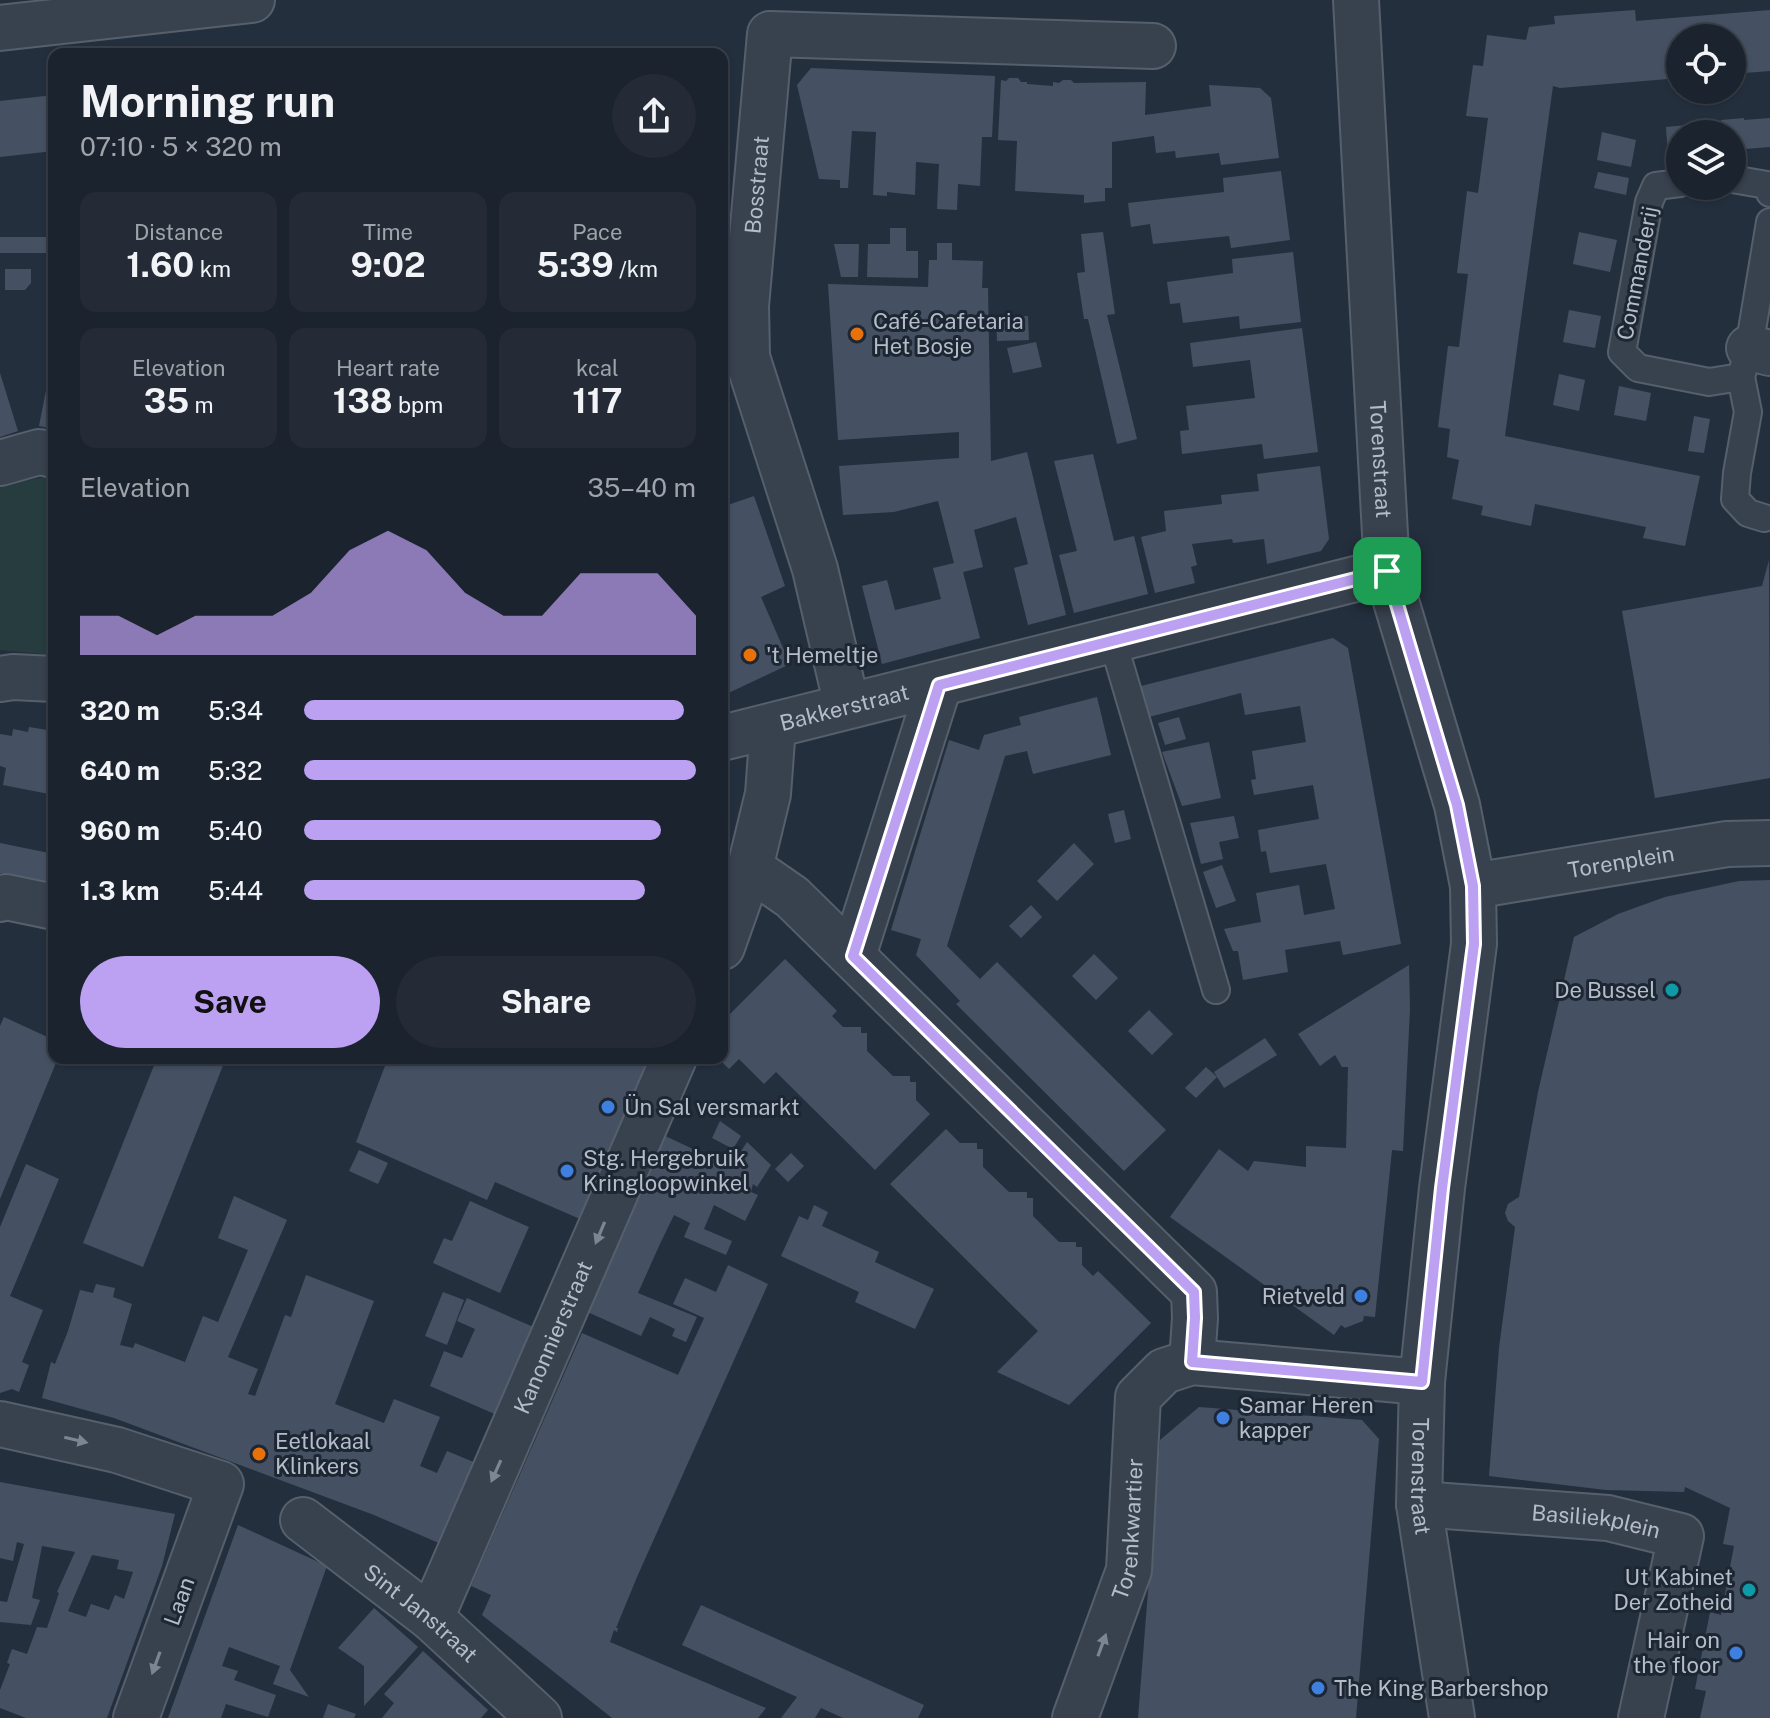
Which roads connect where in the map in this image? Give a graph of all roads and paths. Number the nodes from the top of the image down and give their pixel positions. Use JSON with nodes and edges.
{"nodes":[{"id":1,"x":252,"y":0,"type":"edge"},
{"id":2,"x":1356,"y":0,"type":"edge"},
{"id":3,"x":765,"y":17,"type":"edge"},
{"id":4,"x":0,"y":28,"type":"edge"},
{"id":5,"x":1153,"y":46,"type":"dead end"},
{"id":6,"x":1746,"y":181,"type":"edge"},
{"id":7,"x":1666,"y":185,"type":"edge"},
{"id":8,"x":1770,"y":193,"type":"edge"},
{"id":9,"x":1770,"y":222,"type":"edge"},
{"id":10,"x":1753,"y":359,"type":"edge"},
{"id":11,"x":48,"y":454,"type":"edge"},
{"id":12,"x":0,"y":463,"type":"edge"},
{"id":13,"x":1764,"y":518,"type":"dead end"},
{"id":14,"x":1387,"y":571,"type":"junction"},
{"id":15,"x":1113,"y":642,"type":"junction"},
{"id":16,"x":0,"y":679,"type":"edge"},
{"id":17,"x":48,"y":679,"type":"edge"},
{"id":18,"x":939,"y":685,"type":"junction"},
{"id":19,"x":847,"y":706,"type":"junction"},
{"id":20,"x":773,"y":726,"type":"junction"},
{"id":21,"x":728,"y":737,"type":"edge"},
{"id":22,"x":1770,"y":843,"type":"edge"},
{"id":23,"x":750,"y":868,"type":"junction"},
{"id":24,"x":1473,"y":886,"type":"junction"},
{"id":25,"x":0,"y":899,"type":"edge"},
{"id":26,"x":48,"y":906,"type":"edge"},
{"id":27,"x":728,"y":930,"type":"edge"},
{"id":28,"x":853,"y":956,"type":"junction"},
{"id":29,"x":1216,"y":990,"type":"dead end"},
{"id":30,"x":671,"y":1064,"type":"edge"},
{"id":31,"x":1192,"y":1362,"type":"junction"},
{"id":32,"x":1422,"y":1382,"type":"junction"},
{"id":33,"x":0,"y":1424,"type":"edge"},
{"id":34,"x":1419,"y":1504,"type":"junction"},
{"id":35,"x":303,"y":1520,"type":"dead end"},
{"id":36,"x":431,"y":1618,"type":"junction"},
{"id":37,"x":534,"y":1716,"type":"edge"},
{"id":38,"x":136,"y":1718,"type":"edge"},
{"id":39,"x":1075,"y":1718,"type":"edge"},
{"id":40,"x":1452,"y":1718,"type":"edge"},
{"id":41,"x":1641,"y":1718,"type":"edge"}],
"edges":[{"from":1,"to":4,"type":"street"},
{"from":2,"to":14,"type":"street","name":"Torenstraat"},
{"from":3,"to":5,"type":"street","name":"Bosstraat"},
{"from":3,"to":19,"type":"street","name":"Bosstraat"},
{"from":6,"to":8,"type":"lane"},
{"from":7,"to":10,"type":"lane","name":"Commanderij"},
{"from":9,"to":10,"type":"lane"},
{"from":10,"to":13,"type":"lane"},
{"from":11,"to":12,"type":"street"},
{"from":14,"to":15,"type":"street","name":"Bakkerstraat"},
{"from":14,"to":24,"type":"street","name":"Torenstraat"},
{"from":15,"to":18,"type":"street","name":"Bakkerstraat"},
{"from":15,"to":29,"type":"lane"},
{"from":16,"to":17,"type":"street"},
{"from":18,"to":19,"type":"street","name":"Bakkerstraat"},
{"from":18,"to":28,"type":"street"},
{"from":19,"to":20,"type":"street","name":"Bakkerstraat"},
{"from":20,"to":21,"type":"street","name":"Bakkerstraat"},
{"from":20,"to":23,"type":"street"},
{"from":22,"to":24,"type":"street","name":"Torenplein"},
{"from":23,"to":27,"type":"street"},
{"from":23,"to":28,"type":"street"},
{"from":24,"to":32,"type":"street","name":"Torenstraat"},
{"from":25,"to":26,"type":"street"},
{"from":28,"to":31,"type":"street"},
{"from":30,"to":36,"type":"street","name":"Kanonnierstraat","one_way":true},
{"from":31,"to":32,"type":"street"},
{"from":39,"to":31,"type":"street","name":"Torenkwartier","one_way":true},
{"from":32,"to":34,"type":"street","name":"Torenstraat"},
{"from":33,"to":38,"type":"street","name":"Laan","one_way":true},
{"from":34,"to":40,"type":"street","name":"Torenstraat"},
{"from":34,"to":41,"type":"street","name":"Basiliekplein"},
{"from":35,"to":36,"type":"street","name":"Sint Janstraat"},
{"from":36,"to":37,"type":"street","name":"Sint Janstraat"}]}
